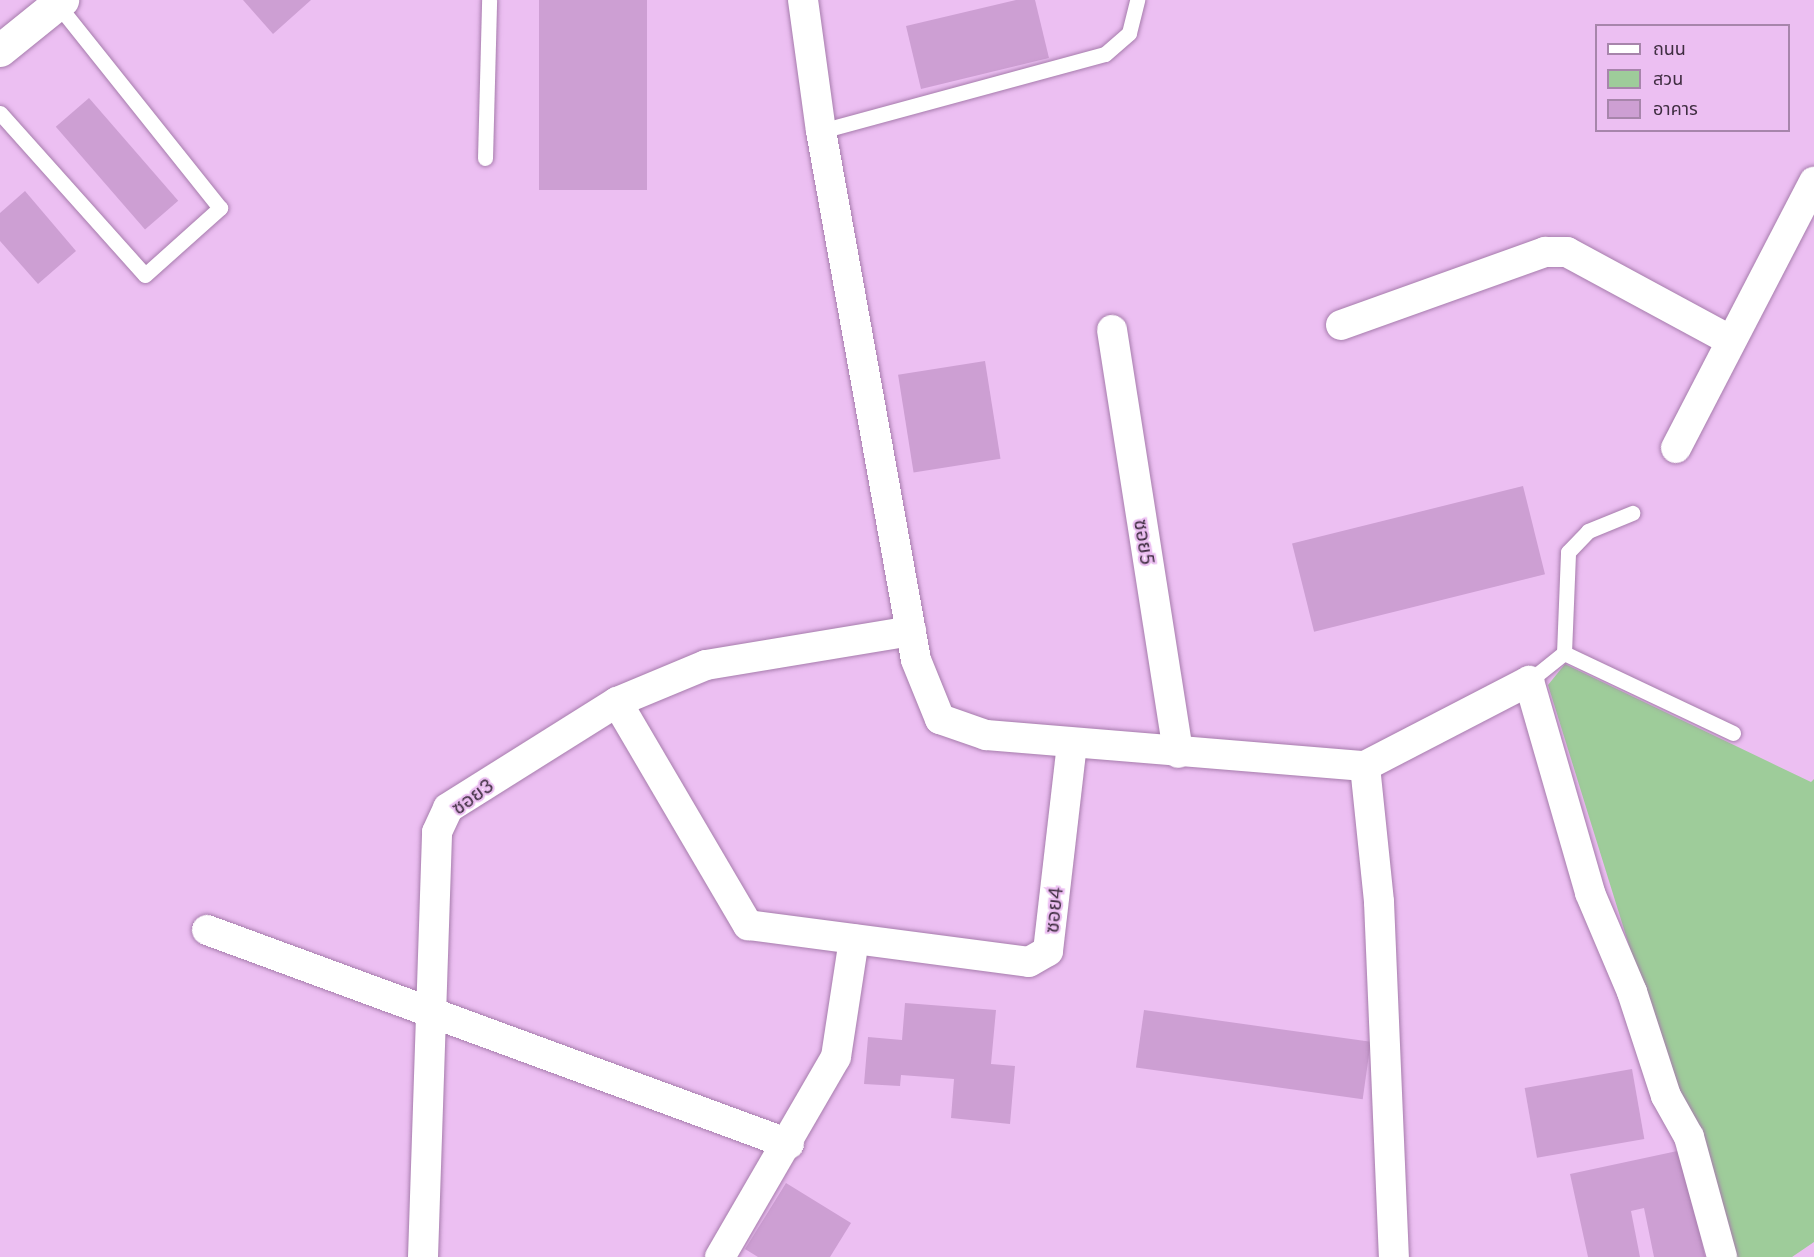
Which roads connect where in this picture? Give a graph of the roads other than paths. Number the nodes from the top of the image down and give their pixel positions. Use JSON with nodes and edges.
{"nodes":[{"id":1,"x":489,"y":0,"type":"edge"},
{"id":2,"x":803,"y":0,"type":"edge"},
{"id":3,"x":1137,"y":0,"type":"edge"},
{"id":4,"x":60,"y":2,"type":"edge"},
{"id":5,"x":0,"y":50,"type":"edge"},
{"id":6,"x":0,"y":113,"type":"edge"},
{"id":7,"x":821,"y":131,"type":"junction"},
{"id":8,"x":485,"y":158,"type":"dead end"},
{"id":9,"x":1814,"y":182,"type":"edge"},
{"id":10,"x":1341,"y":324,"type":"dead end"},
{"id":11,"x":1112,"y":330,"type":"dead end"},
{"id":12,"x":1730,"y":340,"type":"junction"},
{"id":13,"x":1676,"y":448,"type":"dead end"},
{"id":14,"x":1632,"y":513,"type":"dead end"},
{"id":15,"x":911,"y":631,"type":"junction"},
{"id":16,"x":1564,"y":653,"type":"junction"},
{"id":17,"x":1528,"y":681,"type":"junction"},
{"id":18,"x":617,"y":702,"type":"junction"},
{"id":19,"x":1733,"y":733,"type":"dead end"},
{"id":20,"x":1072,"y":743,"type":"junction"},
{"id":21,"x":1178,"y":753,"type":"junction"},
{"id":22,"x":1365,"y":766,"type":"junction"},
{"id":23,"x":207,"y":930,"type":"dead end"},
{"id":24,"x":854,"y":939,"type":"junction"},
{"id":25,"x":431,"y":1012,"type":"junction"},
{"id":26,"x":789,"y":1144,"type":"junction"},
{"id":27,"x":423,"y":1257,"type":"edge"},
{"id":28,"x":720,"y":1257,"type":"edge"},
{"id":29,"x":1394,"y":1257,"type":"edge"},
{"id":30,"x":1722,"y":1257,"type":"edge"}],
"edges":[{"from":1,"to":8,"type":"lane"},
{"from":2,"to":7,"type":"street"},
{"from":3,"to":7,"type":"lane"},
{"from":4,"to":5,"type":"main road"},
{"from":4,"to":6,"type":"lane"},
{"from":7,"to":15,"type":"street"},
{"from":9,"to":12,"type":"street"},
{"from":10,"to":12,"type":"street"},
{"from":11,"to":21,"type":"street","name":"ซอย5"},
{"from":12,"to":13,"type":"street"},
{"from":14,"to":16,"type":"lane"},
{"from":15,"to":18,"type":"street","name":"ซอย3"},
{"from":15,"to":20,"type":"street"},
{"from":16,"to":17,"type":"lane"},
{"from":16,"to":19,"type":"lane"},
{"from":17,"to":22,"type":"street"},
{"from":17,"to":30,"type":"street"},
{"from":18,"to":24,"type":"street"},
{"from":18,"to":25,"type":"street","name":"ซอย3"},
{"from":20,"to":21,"type":"street"},
{"from":20,"to":24,"type":"street","name":"ซอย4"},
{"from":21,"to":22,"type":"street"},
{"from":22,"to":29,"type":"street"},
{"from":23,"to":25,"type":"street"},
{"from":24,"to":26,"type":"street"},
{"from":25,"to":26,"type":"street"},
{"from":25,"to":27,"type":"street","name":"ซอย3"},
{"from":26,"to":28,"type":"street"}]}
